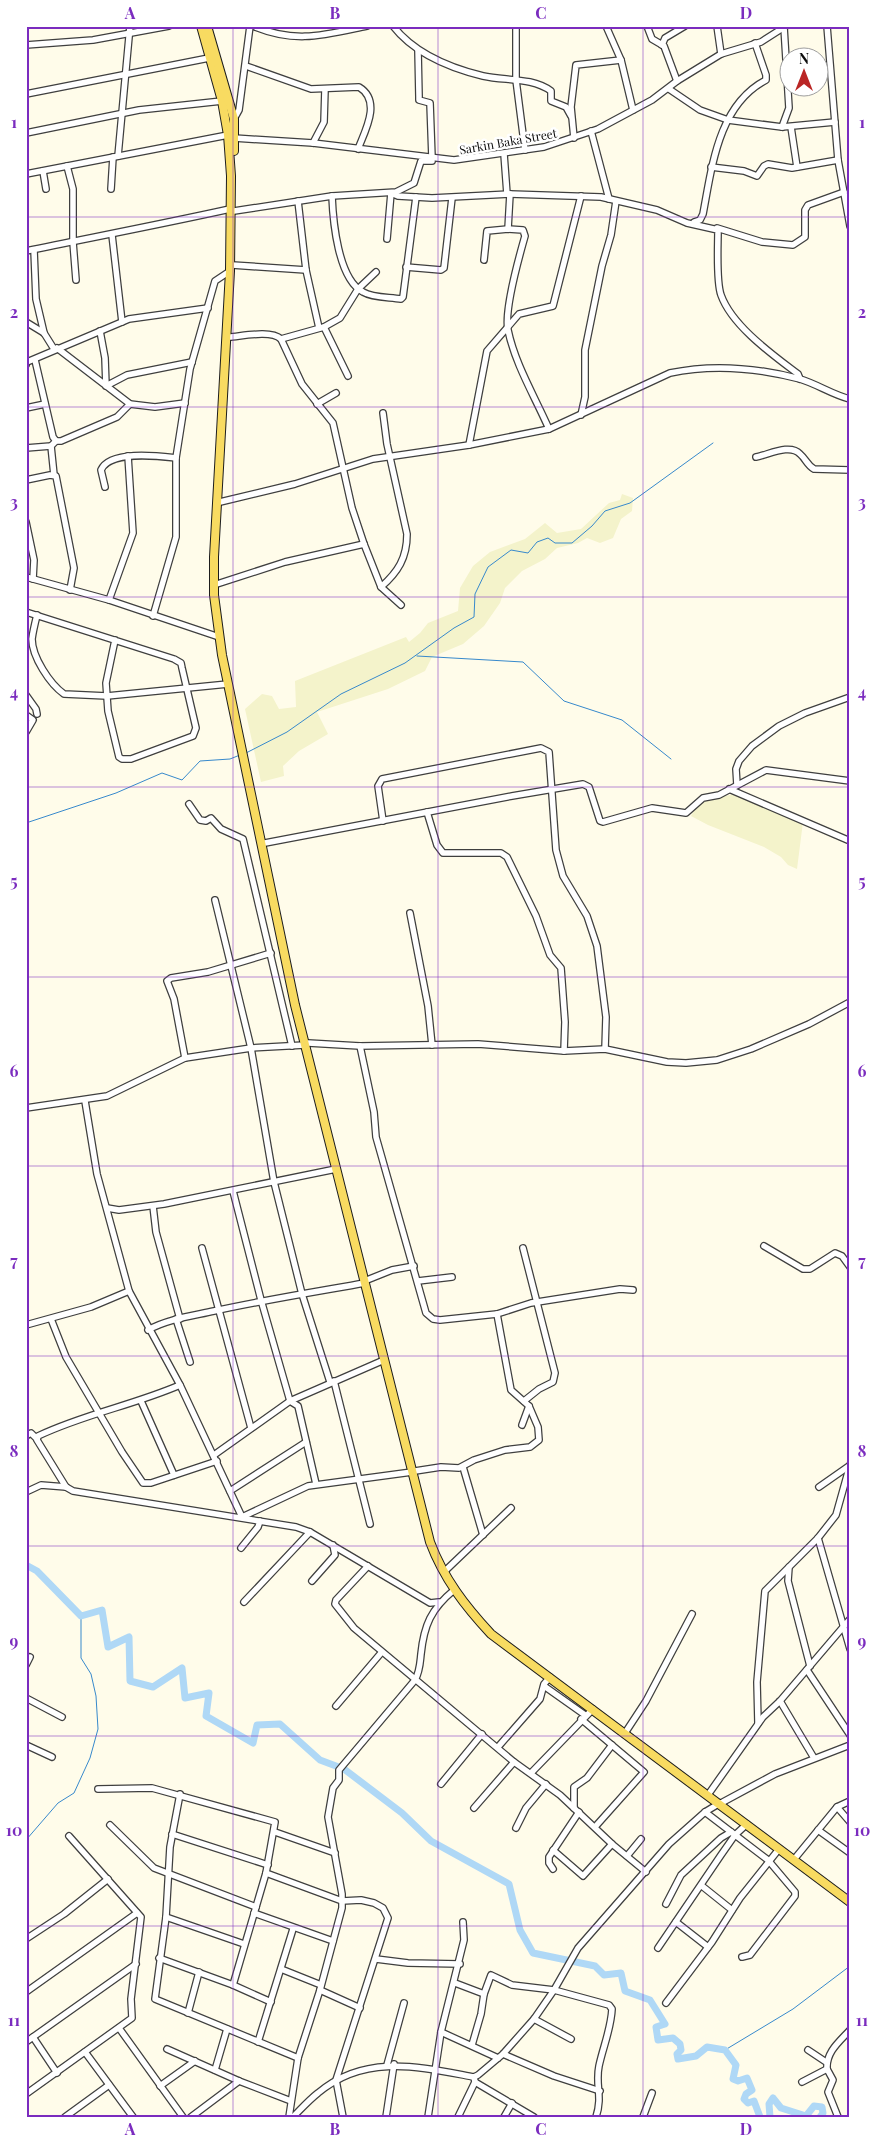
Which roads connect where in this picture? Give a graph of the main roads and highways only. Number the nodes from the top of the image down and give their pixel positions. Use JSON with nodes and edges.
{"nodes":[{"id":1,"x":201,"y":26,"type":"edge"},
{"id":2,"x":208,"y":26,"type":"edge"},
{"id":3,"x":231,"y":137,"type":"junction"},
{"id":4,"x":231,"y":268,"type":"junction"},
{"id":5,"x":227,"y":350,"type":"junction"},
{"id":6,"x":306,"y":1044,"type":"junction"},
{"id":7,"x":342,"y":1188,"type":"junction"},
{"id":8,"x":366,"y":1281,"type":"junction"},
{"id":9,"x":414,"y":1471,"type":"junction"},
{"id":10,"x":655,"y":1753,"type":"junction"},
{"id":11,"x":721,"y":1803,"type":"junction"},
{"id":12,"x":850,"y":1897,"type":"edge"},
{"id":13,"x":850,"y":1902,"type":"edge"}],
"edges":[{"from":1,"to":3,"type":"main road"},
{"from":2,"to":3,"type":"main road"},
{"from":3,"to":4,"type":"main road"},
{"from":4,"to":5,"type":"main road"},
{"from":4,"to":5,"type":"main road"},
{"from":5,"to":6,"type":"main road"},
{"from":5,"to":6,"type":"main road"},
{"from":6,"to":7,"type":"main road"},
{"from":6,"to":7,"type":"main road"},
{"from":7,"to":8,"type":"main road"},
{"from":8,"to":9,"type":"main road"},
{"from":8,"to":9,"type":"main road"},
{"from":9,"to":10,"type":"main road"},
{"from":9,"to":10,"type":"main road"},
{"from":10,"to":11,"type":"main road"},
{"from":10,"to":11,"type":"main road"},
{"from":11,"to":12,"type":"main road"},
{"from":11,"to":13,"type":"main road"}]}
